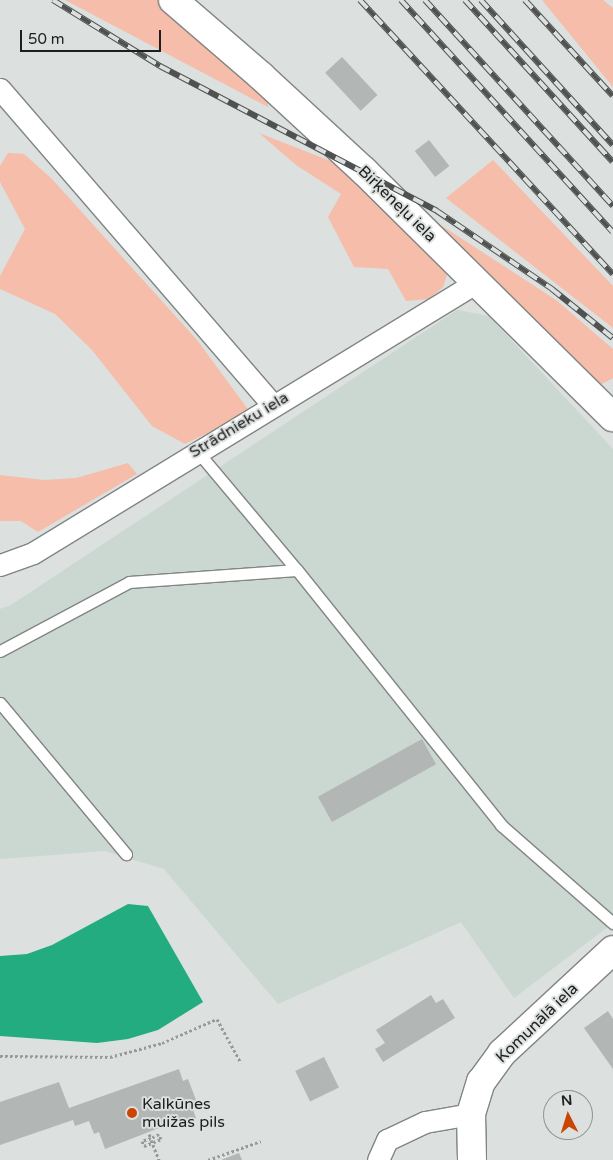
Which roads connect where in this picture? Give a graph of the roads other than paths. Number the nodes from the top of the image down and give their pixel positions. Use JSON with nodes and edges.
{"nodes":[{"id":1,"x":173,"y":0,"type":"edge"},
{"id":2,"x":0,"y":89,"type":"edge"},
{"id":3,"x":477,"y":282,"type":"junction"},
{"id":4,"x":274,"y":404,"type":"junction"},
{"id":5,"x":613,"y":417,"type":"edge"},
{"id":6,"x":197,"y":451,"type":"junction"},
{"id":7,"x":0,"y":565,"type":"edge"},
{"id":8,"x":297,"y":570,"type":"junction"},
{"id":9,"x":0,"y":651,"type":"edge"},
{"id":10,"x":0,"y":703,"type":"edge"},
{"id":11,"x":126,"y":854,"type":"dead end"},
{"id":12,"x":613,"y":923,"type":"edge"},
{"id":13,"x":613,"y":950,"type":"edge"},
{"id":14,"x":471,"y":1114,"type":"junction"},
{"id":15,"x":378,"y":1160,"type":"edge"},
{"id":16,"x":472,"y":1160,"type":"edge"}],
"edges":[{"from":1,"to":3,"type":"main road","name":"Birķeneļu iela"},
{"from":2,"to":4,"type":"street"},
{"from":3,"to":4,"type":"street","name":"Strādnieku iela"},
{"from":3,"to":5,"type":"main road","name":"Birķeneļu iela"},
{"from":4,"to":6,"type":"street","name":"Strādnieku iela"},
{"from":6,"to":7,"type":"street","name":"Strādnieku iela"},
{"from":6,"to":8,"type":"lane"},
{"from":8,"to":9,"type":"lane"},
{"from":8,"to":12,"type":"lane"},
{"from":10,"to":11,"type":"lane"},
{"from":13,"to":14,"type":"main road","name":"Komunālā iela"},
{"from":14,"to":15,"type":"street"},
{"from":14,"to":16,"type":"main road","name":"Komunālā iela"}]}
